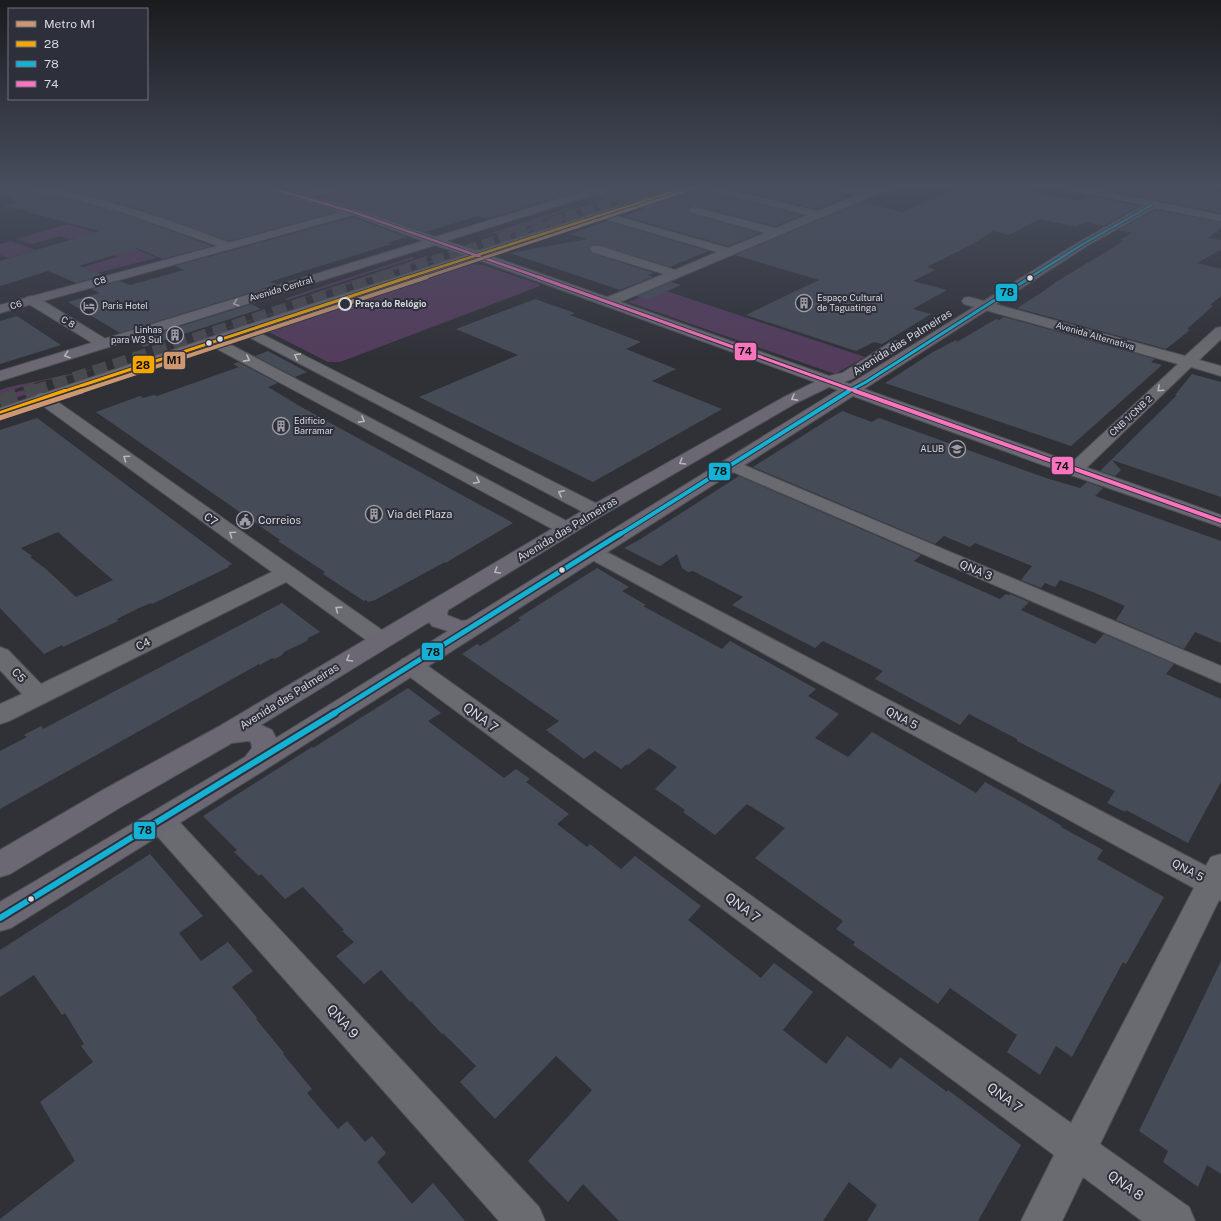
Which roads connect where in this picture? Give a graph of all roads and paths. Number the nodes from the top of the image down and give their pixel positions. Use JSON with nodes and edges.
{"nodes":[{"id":1,"x":223,"y":244,"type":"edge"},
{"id":2,"x":235,"y":244,"type":"edge"},
{"id":3,"x":426,"y":244,"type":"edge"},
{"id":4,"x":444,"y":244,"type":"edge"},
{"id":5,"x":509,"y":244,"type":"edge"},
{"id":6,"x":701,"y":244,"type":"edge"},
{"id":7,"x":747,"y":244,"type":"edge"},
{"id":8,"x":1064,"y":244,"type":"edge"},
{"id":9,"x":1083,"y":244,"type":"edge"},
{"id":10,"x":228,"y":246,"type":"junction"},
{"id":11,"x":596,"y":249,"type":"dead end"},
{"id":12,"x":728,"y":252,"type":"junction"},
{"id":13,"x":474,"y":255,"type":"junction"},
{"id":14,"x":675,"y":274,"type":"junction"},
{"id":15,"x":32,"y":300,"type":"junction"},
{"id":16,"x":969,"y":301,"type":"junction"},
{"id":17,"x":608,"y":302,"type":"junction"},
{"id":18,"x":986,"y":306,"type":"junction"},
{"id":19,"x":0,"y":309,"type":"edge"},
{"id":20,"x":956,"y":309,"type":"dead end"},
{"id":21,"x":246,"y":330,"type":"junction"},
{"id":22,"x":1221,"y":331,"type":"edge"},
{"id":23,"x":213,"y":341,"type":"junction"},
{"id":24,"x":904,"y":341,"type":"dead end"},
{"id":25,"x":104,"y":344,"type":"junction"},
{"id":26,"x":1188,"y":362,"type":"junction"},
{"id":27,"x":324,"y":371,"type":"junction"},
{"id":28,"x":1221,"y":371,"type":"edge"},
{"id":29,"x":0,"y":376,"type":"edge"},
{"id":30,"x":830,"y":382,"type":"junction"},
{"id":31,"x":292,"y":383,"type":"junction"},
{"id":32,"x":852,"y":389,"type":"junction"},
{"id":33,"x":42,"y":398,"type":"junction"},
{"id":34,"x":0,"y":413,"type":"edge"},
{"id":35,"x":423,"y":422,"type":"junction"},
{"id":36,"x":734,"y":433,"type":"junction"},
{"id":37,"x":391,"y":435,"type":"junction"},
{"id":38,"x":451,"y":436,"type":"junction"},
{"id":39,"x":764,"y":444,"type":"junction"},
{"id":40,"x":418,"y":450,"type":"junction"},
{"id":41,"x":732,"y":465,"type":"junction"},
{"id":42,"x":1074,"y":470,"type":"junction"},
{"id":43,"x":596,"y":511,"type":"junction"},
{"id":44,"x":1221,"y":521,"type":"edge"},
{"id":45,"x":567,"y":529,"type":"junction"},
{"id":46,"x":592,"y":552,"type":"junction"},
{"id":47,"x":286,"y":573,"type":"junction"},
{"id":48,"x":438,"y":606,"type":"junction"},
{"id":49,"x":476,"y":625,"type":"junction"},
{"id":50,"x":381,"y":640,"type":"junction"},
{"id":51,"x":0,"y":655,"type":"edge"},
{"id":52,"x":410,"y":665,"type":"junction"},
{"id":53,"x":1221,"y":675,"type":"edge"},
{"id":54,"x":38,"y":696,"type":"junction"},
{"id":55,"x":0,"y":715,"type":"edge"},
{"id":56,"x":227,"y":734,"type":"junction"},
{"id":57,"x":254,"y":764,"type":"junction"},
{"id":58,"x":161,"y":821,"type":"junction"},
{"id":59,"x":0,"y":865,"type":"edge"},
{"id":60,"x":1218,"y":879,"type":"edge"},
{"id":61,"x":4,"y":914,"type":"edge"},
{"id":62,"x":1076,"y":1149,"type":"junction"},
{"id":63,"x":525,"y":1221,"type":"edge"},
{"id":64,"x":1041,"y":1221,"type":"edge"},
{"id":65,"x":1175,"y":1221,"type":"edge"}],
"edges":[{"from":1,"to":10,"type":"street"},
{"from":2,"to":10,"type":"main road","name":"C8"},
{"from":3,"to":25,"type":"main road","name":"Avenida Central","one_way":true},
{"from":4,"to":13,"type":"main road"},
{"from":5,"to":13,"type":"main road"},
{"from":6,"to":12,"type":"street"},
{"from":7,"to":12,"type":"street"},
{"from":8,"to":16,"type":"main road","name":"Avenida das Palmeiras"},
{"from":9,"to":18,"type":"main road","name":"Avenida das Palmeiras"},
{"from":10,"to":15,"type":"main road","name":"C8"},
{"from":11,"to":14,"type":"street"},
{"from":12,"to":14,"type":"street"},
{"from":13,"to":17,"type":"main road"},
{"from":13,"to":21,"type":"main road"},
{"from":14,"to":17,"type":"street"},
{"from":15,"to":19,"type":"main road","name":"C6"},
{"from":15,"to":25,"type":"street","name":"C 8"},
{"from":16,"to":18,"type":"street","name":"Avenida Alternativa"},
{"from":16,"to":20,"type":"main road","name":"Avenida das Palmeiras"},
{"from":17,"to":30,"type":"main road"},
{"from":18,"to":26,"type":"street","name":"Avenida Alternativa"},
{"from":18,"to":32,"type":"main road","name":"Avenida das Palmeiras"},
{"from":21,"to":23,"type":"main road"},
{"from":27,"to":21,"type":"street","one_way":true},
{"from":22,"to":26,"type":"street","name":"CNB 1/CNB 2"},
{"from":23,"to":31,"type":"street","one_way":true},
{"from":23,"to":33,"type":"main road"},
{"from":24,"to":30,"type":"main road","name":"Avenida das Palmeiras"},
{"from":25,"to":29,"type":"main road","name":"Avenida Central","one_way":true},
{"from":26,"to":28,"type":"street","name":"Avenida Alternativa"},
{"from":26,"to":42,"type":"street","name":"CNB 1/CNB 2","one_way":true},
{"from":27,"to":31,"type":"street"},
{"from":27,"to":35,"type":"street"},
{"from":30,"to":32,"type":"main road"},
{"from":30,"to":36,"type":"main road","name":"Avenida das Palmeiras","one_way":true},
{"from":31,"to":37,"type":"street","one_way":true},
{"from":32,"to":39,"type":"main road","name":"Avenida das Palmeiras"},
{"from":32,"to":42,"type":"main road"},
{"from":33,"to":34,"type":"main road"},
{"from":47,"to":33,"type":"street","name":"C7","one_way":true},
{"from":35,"to":37,"type":"street"},
{"from":35,"to":38,"type":"street"},
{"from":36,"to":39,"type":"main road"},
{"from":36,"to":43,"type":"main road","name":"Avenida das Palmeiras","one_way":true},
{"from":37,"to":40,"type":"street"},
{"from":38,"to":40,"type":"street"},
{"from":43,"to":38,"type":"street","one_way":true},
{"from":39,"to":41,"type":"main road","name":"Avenida das Palmeiras"},
{"from":40,"to":45,"type":"street","one_way":true},
{"from":41,"to":46,"type":"main road","name":"Avenida das Palmeiras"},
{"from":41,"to":53,"type":"street","name":"QNA 3"},
{"from":42,"to":44,"type":"main road"},
{"from":43,"to":45,"type":"main road","name":"Avenida das Palmeiras"},
{"from":45,"to":48,"type":"main road","name":"Avenida das Palmeiras","one_way":true},
{"from":46,"to":49,"type":"main road","name":"Avenida das Palmeiras"},
{"from":46,"to":60,"type":"street","name":"QNA 5"},
{"from":50,"to":47,"type":"street","name":"C7","one_way":true},
{"from":47,"to":54,"type":"street","name":"C4"},
{"from":48,"to":49,"type":"main road"},
{"from":48,"to":50,"type":"main road","name":"Avenida das Palmeiras"},
{"from":49,"to":52,"type":"main road","name":"Avenida das Palmeiras"},
{"from":50,"to":56,"type":"main road","name":"Avenida das Palmeiras","one_way":true},
{"from":51,"to":54,"type":"street","name":"C5"},
{"from":52,"to":57,"type":"main road","name":"Avenida das Palmeiras"},
{"from":52,"to":62,"type":"street","name":"QNA 7"},
{"from":54,"to":55,"type":"street","name":"C4"},
{"from":56,"to":57,"type":"main road"},
{"from":56,"to":59,"type":"main road","name":"Avenida das Palmeiras"},
{"from":57,"to":58,"type":"main road","name":"Avenida das Palmeiras"},
{"from":58,"to":61,"type":"main road","name":"Avenida das Palmeiras"},
{"from":58,"to":63,"type":"street","name":"QNA 9"},
{"from":60,"to":62,"type":"street"},
{"from":62,"to":64,"type":"street"},
{"from":62,"to":65,"type":"street","name":"QNA 8"}]}
